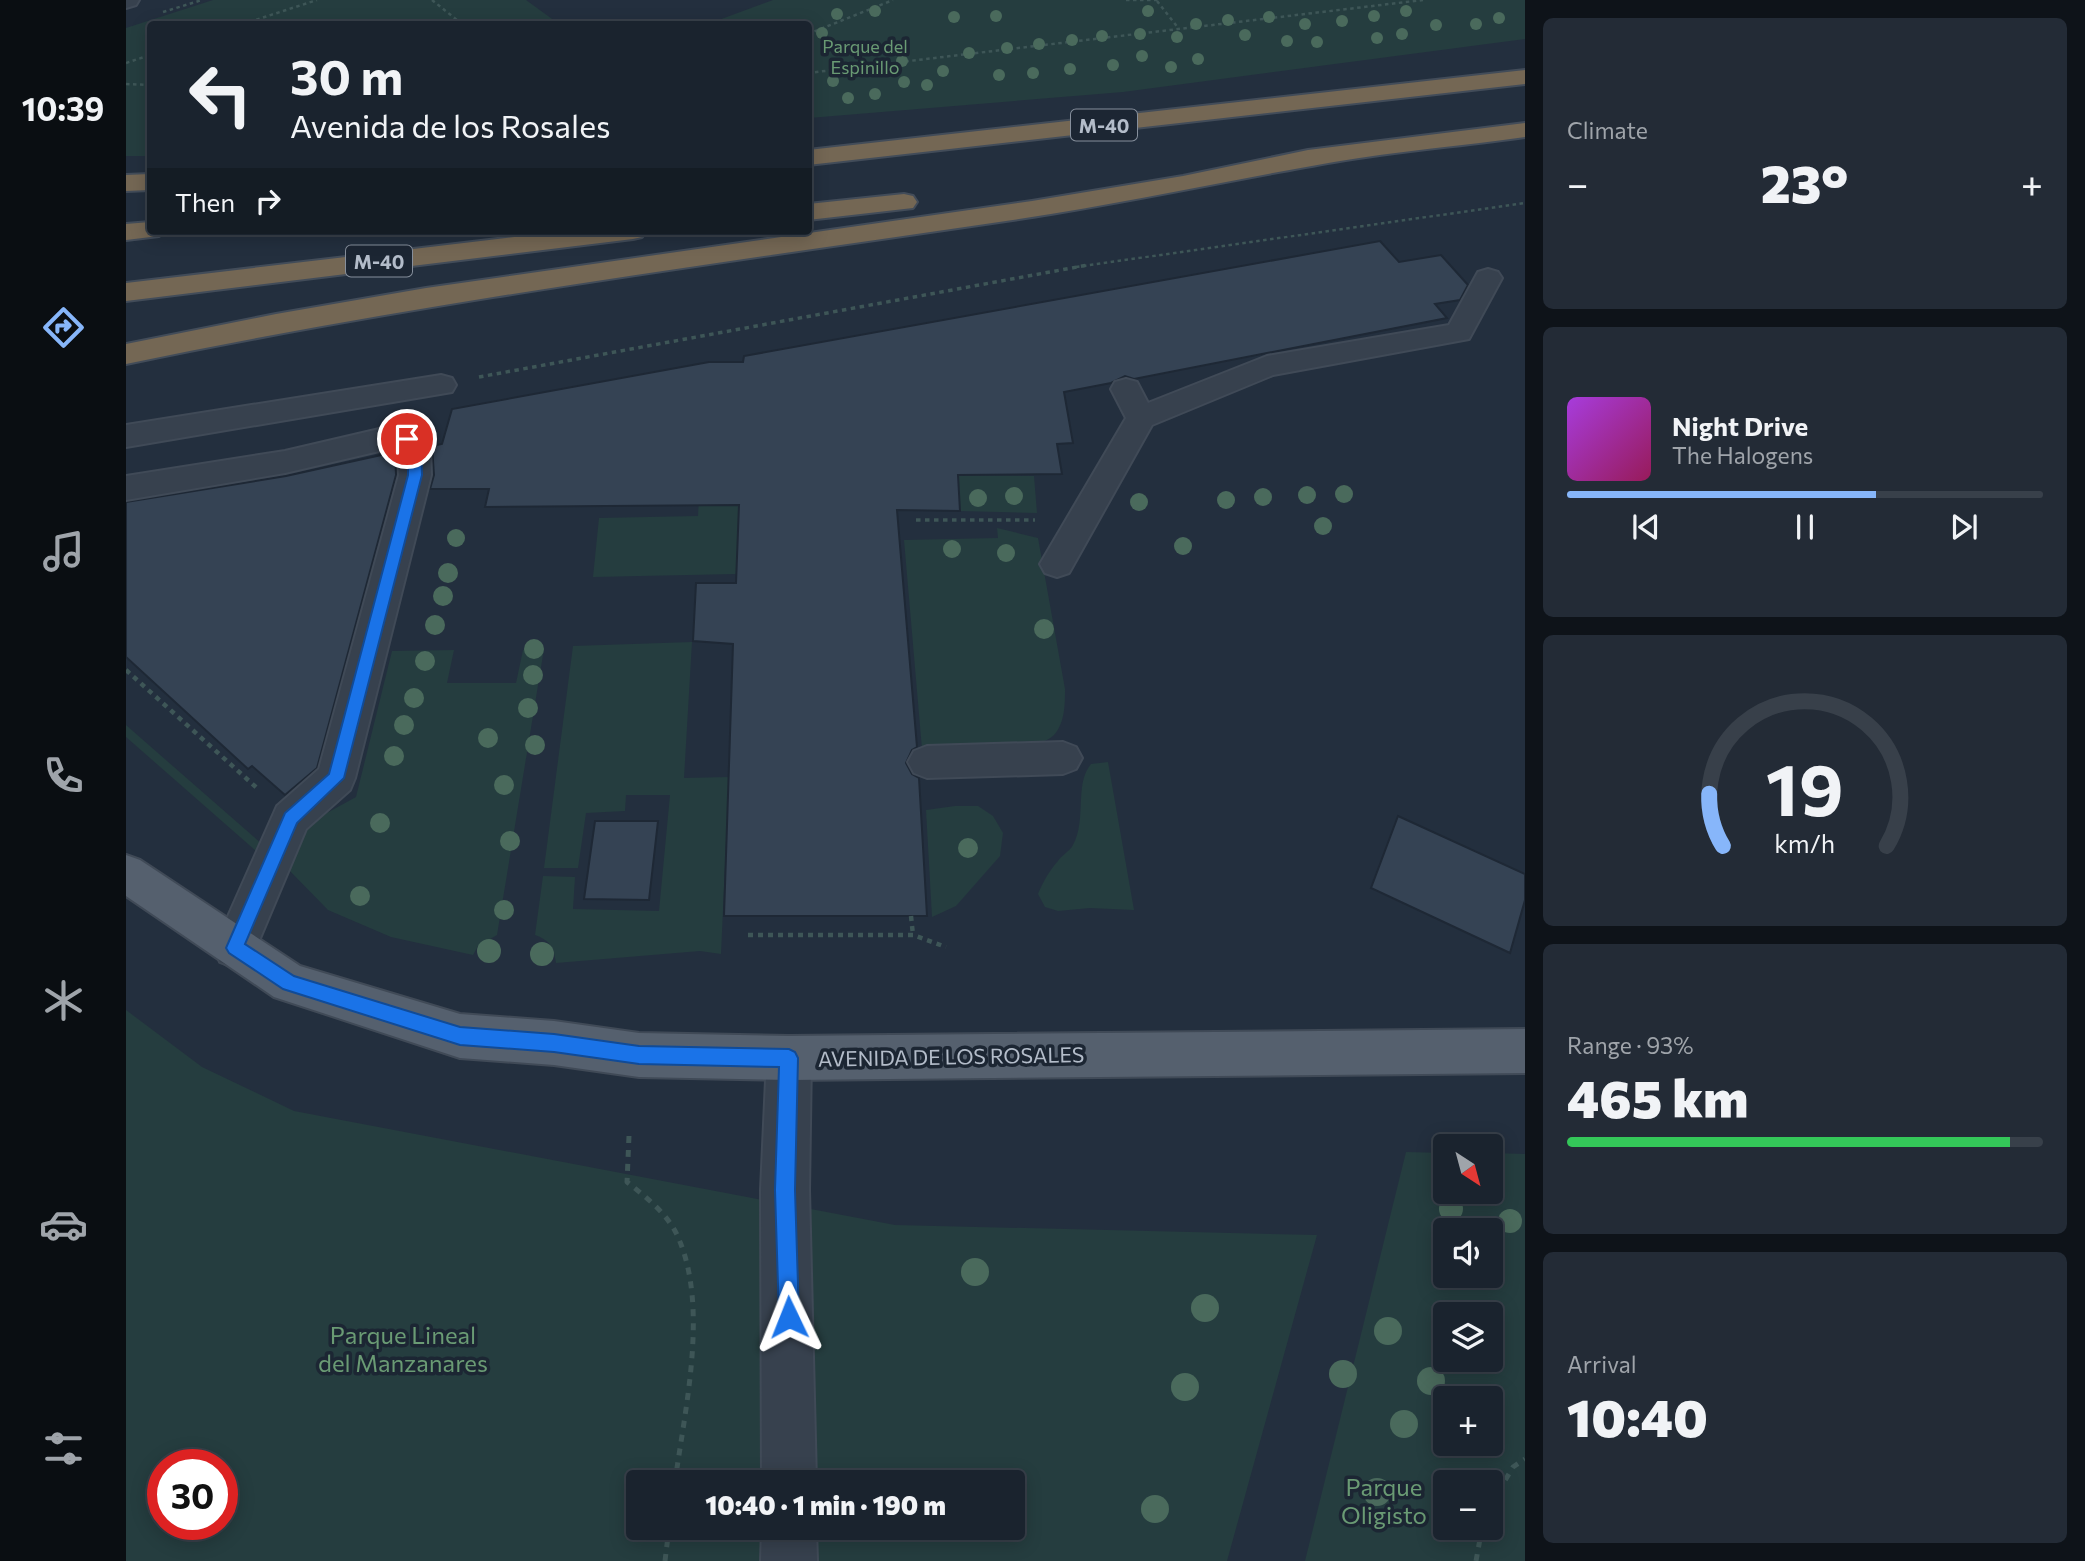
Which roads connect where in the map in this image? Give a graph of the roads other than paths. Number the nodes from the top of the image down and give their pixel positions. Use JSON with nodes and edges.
{"nodes":[{"id":1,"x":1525,"y":77,"type":"edge"},
{"id":2,"x":1400,"y":92,"type":"junction"},
{"id":3,"x":1525,"y":130,"type":"edge"},
{"id":4,"x":812,"y":137,"type":"edge"},
{"id":5,"x":1333,"y":155,"type":"junction"},
{"id":6,"x":812,"y":158,"type":"edge"},
{"id":7,"x":147,"y":182,"type":"edge"},
{"id":8,"x":126,"y":183,"type":"edge"},
{"id":9,"x":812,"y":212,"type":"edge"},
{"id":10,"x":147,"y":230,"type":"edge"},
{"id":11,"x":126,"y":232,"type":"edge"},
{"id":12,"x":600,"y":235,"type":"edge"},
{"id":13,"x":1488,"y":278,"type":"dead end"},
{"id":14,"x":126,"y":292,"type":"edge"},
{"id":15,"x":126,"y":354,"type":"edge"},
{"id":16,"x":441,"y":385,"type":"road end"},
{"id":17,"x":1126,"y":389,"type":"dead end"},
{"id":18,"x":1141,"y":418,"type":"junction"},
{"id":19,"x":126,"y":436,"type":"edge"},
{"id":20,"x":126,"y":488,"type":"edge"},
{"id":21,"x":1057,"y":564,"type":"dead end"},
{"id":22,"x":1063,"y":758,"type":"dead end"},
{"id":23,"x":927,"y":762,"type":"dead end"},
{"id":24,"x":126,"y":873,"type":"edge"},
{"id":25,"x":235,"y":948,"type":"junction"},
{"id":26,"x":1525,"y":1051,"type":"edge"},
{"id":27,"x":789,"y":1058,"type":"junction"},
{"id":28,"x":789,"y":1470,"type":"edge"},
{"id":29,"x":789,"y":1540,"type":"edge"},
{"id":30,"x":789,"y":1561,"type":"edge"}],
"edges":[{"from":1,"to":2,"type":"highway","number":"M-40"},
{"from":2,"to":4,"type":"highway"},
{"from":2,"to":6,"type":"highway","number":"M-40"},
{"from":3,"to":5,"type":"highway"},
{"from":5,"to":9,"type":"highway"},
{"from":5,"to":15,"type":"highway"},
{"from":7,"to":8,"type":"highway"},
{"from":10,"to":11,"type":"highway"},
{"from":12,"to":14,"type":"highway","number":"M-40"},
{"from":13,"to":18,"type":"street"},
{"from":16,"to":19,"type":"street"},
{"from":17,"to":18,"type":"street"},
{"from":18,"to":21,"type":"street"},
{"from":20,"to":25,"type":"street"},
{"from":22,"to":23,"type":"street"},
{"from":24,"to":25,"type":"main road","name":"AVENIDA DE LOS ROSALES"},
{"from":25,"to":27,"type":"main road","name":"AVENIDA DE LOS ROSALES"},
{"from":26,"to":27,"type":"main road","name":"AVENIDA DE LOS ROSALES"},
{"from":27,"to":28,"type":"street"},
{"from":29,"to":30,"type":"street"}]}
